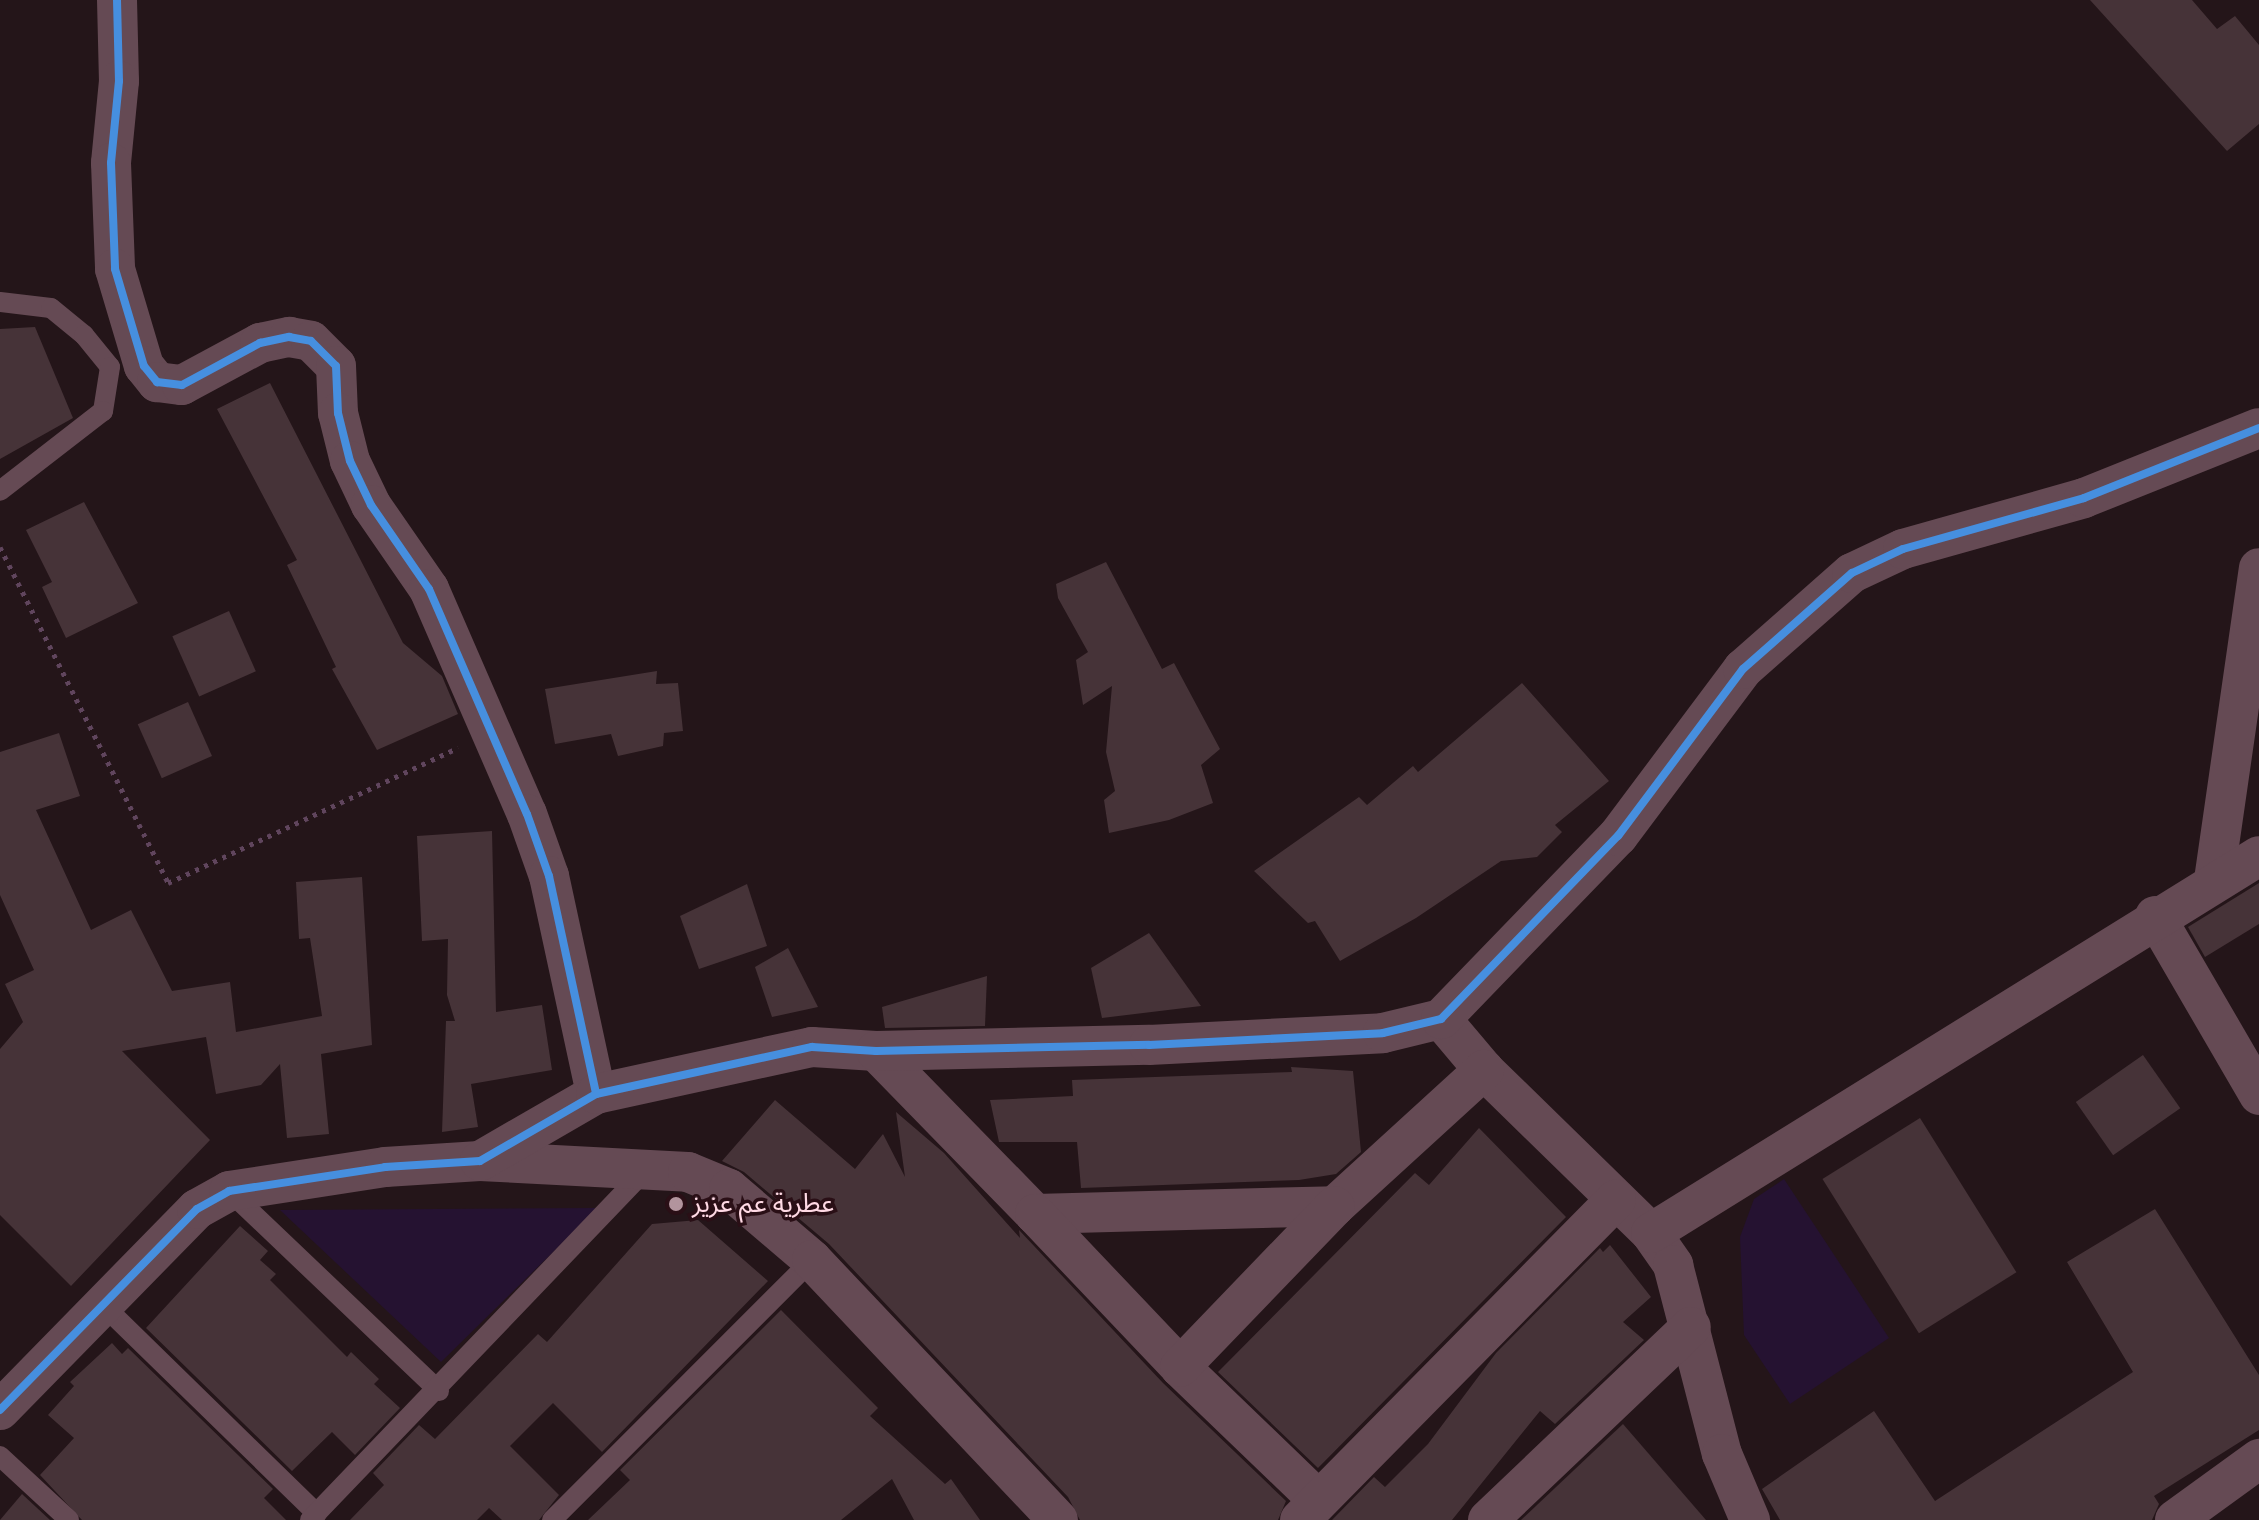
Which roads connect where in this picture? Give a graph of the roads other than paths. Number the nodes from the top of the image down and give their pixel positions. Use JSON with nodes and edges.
{"nodes":[{"id":1,"x":117,"y":0,"type":"edge"},
{"id":2,"x":0,"y":302,"type":"edge"},
{"id":3,"x":2259,"y":428,"type":"edge"},
{"id":4,"x":0,"y":491,"type":"edge"},
{"id":5,"x":2259,"y":568,"type":"edge"},
{"id":6,"x":2259,"y":856,"type":"edge"},
{"id":7,"x":2214,"y":880,"type":"junction"},
{"id":8,"x":2155,"y":916,"type":"junction"},
{"id":9,"x":1441,"y":1019,"type":"junction"},
{"id":10,"x":876,"y":1051,"type":"junction"},
{"id":11,"x":1484,"y":1070,"type":"junction"},
{"id":12,"x":596,"y":1094,"type":"junction"},
{"id":13,"x":2259,"y":1095,"type":"edge"},
{"id":14,"x":480,"y":1161,"type":"junction"},
{"id":15,"x":648,"y":1168,"type":"junction"},
{"id":16,"x":229,"y":1191,"type":"junction"},
{"id":17,"x":1616,"y":1199,"type":"junction"},
{"id":18,"x":1335,"y":1206,"type":"junction"},
{"id":19,"x":1035,"y":1214,"type":"junction"},
{"id":20,"x":1651,"y":1233,"type":"junction"},
{"id":21,"x":812,"y":1260,"type":"junction"},
{"id":22,"x":105,"y":1307,"type":"junction"},
{"id":23,"x":1691,"y":1327,"type":"junction"},
{"id":24,"x":1180,"y":1367,"type":"junction"},
{"id":25,"x":439,"y":1391,"type":"junction"},
{"id":26,"x":0,"y":1410,"type":"edge"},
{"id":27,"x":0,"y":1456,"type":"edge"},
{"id":28,"x":2259,"y":1459,"type":"edge"},
{"id":29,"x":1309,"y":1510,"type":"edge"},
{"id":30,"x":314,"y":1517,"type":"edge"},
{"id":31,"x":69,"y":1520,"type":"edge"},
{"id":32,"x":552,"y":1520,"type":"edge"},
{"id":33,"x":1058,"y":1520,"type":"edge"},
{"id":34,"x":1488,"y":1520,"type":"edge"},
{"id":35,"x":1750,"y":1520,"type":"edge"},
{"id":36,"x":2175,"y":1520,"type":"edge"}],
"edges":[{"from":1,"to":12,"type":"street"},
{"from":2,"to":4,"type":"lane"},
{"from":3,"to":9,"type":"street"},
{"from":5,"to":7,"type":"street"},
{"from":6,"to":7,"type":"street"},
{"from":7,"to":8,"type":"street"},
{"from":8,"to":13,"type":"street"},
{"from":8,"to":20,"type":"street"},
{"from":9,"to":10,"type":"street"},
{"from":9,"to":11,"type":"street"},
{"from":10,"to":12,"type":"street"},
{"from":10,"to":19,"type":"street"},
{"from":11,"to":17,"type":"street"},
{"from":11,"to":18,"type":"street"},
{"from":12,"to":14,"type":"street"},
{"from":14,"to":15,"type":"street"},
{"from":14,"to":16,"type":"street"},
{"from":15,"to":21,"type":"street"},
{"from":15,"to":25,"type":"lane"},
{"from":16,"to":22,"type":"street"},
{"from":16,"to":25,"type":"lane"},
{"from":17,"to":20,"type":"street"},
{"from":17,"to":29,"type":"street"},
{"from":18,"to":19,"type":"street"},
{"from":18,"to":24,"type":"street"},
{"from":19,"to":24,"type":"street"},
{"from":20,"to":23,"type":"street"},
{"from":21,"to":32,"type":"lane"},
{"from":21,"to":33,"type":"street"},
{"from":22,"to":26,"type":"street"},
{"from":22,"to":30,"type":"lane"},
{"from":23,"to":34,"type":"street"},
{"from":23,"to":35,"type":"street"},
{"from":24,"to":29,"type":"street"},
{"from":25,"to":30,"type":"lane"},
{"from":27,"to":31,"type":"lane"},
{"from":28,"to":36,"type":"street"}]}
